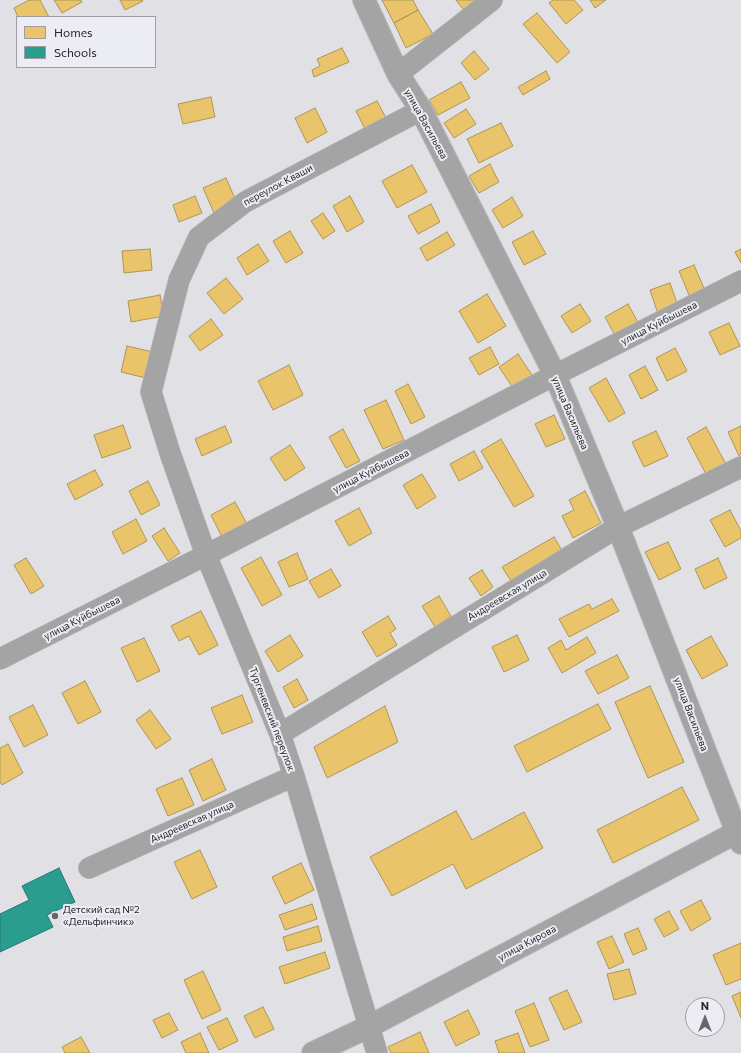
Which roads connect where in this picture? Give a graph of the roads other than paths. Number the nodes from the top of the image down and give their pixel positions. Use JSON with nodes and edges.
{"nodes":[{"id":1,"x":364,"y":0,"type":"edge"},
{"id":2,"x":492,"y":0,"type":"edge"},
{"id":3,"x":398,"y":74,"type":"junction"},
{"id":4,"x":420,"y":110,"type":"junction"},
{"id":5,"x":741,"y":282,"type":"edge"},
{"id":6,"x":555,"y":376,"type":"junction"},
{"id":7,"x":151,"y":392,"type":"joint"},
{"id":8,"x":741,"y":467,"type":"edge"},
{"id":9,"x":618,"y":527,"type":"junction"},
{"id":10,"x":206,"y":555,"type":"junction"},
{"id":11,"x":0,"y":659,"type":"edge"},
{"id":12,"x":280,"y":734,"type":"junction"},
{"id":13,"x":294,"y":776,"type":"junction"},
{"id":14,"x":740,"y":835,"type":"edge"},
{"id":15,"x":89,"y":868,"type":"dead end"},
{"id":16,"x":368,"y":1027,"type":"junction"},
{"id":17,"x":313,"y":1053,"type":"edge"},
{"id":18,"x":377,"y":1053,"type":"edge"}],
"edges":[{"from":1,"to":3,"type":"street","name":"улица Васильева"},
{"from":2,"to":3,"type":"street"},
{"from":3,"to":4,"type":"street","name":"улица Васильева"},
{"from":4,"to":6,"type":"street","name":"улица Васильева"},
{"from":4,"to":7,"type":"street","name":"переулок Кваши"},
{"from":5,"to":6,"type":"street","name":"улица Куйбышева"},
{"from":6,"to":9,"type":"street","name":"улица Васильева"},
{"from":6,"to":10,"type":"street","name":"улица Куйбышева"},
{"from":7,"to":10,"type":"street","name":"Тургеневский переулок"},
{"from":8,"to":9,"type":"street","name":"Андреевская улица"},
{"from":9,"to":12,"type":"street","name":"Андреевская улица"},
{"from":9,"to":14,"type":"street","name":"улица Васильева"},
{"from":10,"to":11,"type":"street","name":"улица Куйбышева"},
{"from":10,"to":12,"type":"street","name":"Тургеневский переулок"},
{"from":12,"to":13,"type":"street","name":"Тургеневский переулок"},
{"from":13,"to":15,"type":"street","name":"Андреевская улица"},
{"from":13,"to":16,"type":"street","name":"Тургеневский переулок"},
{"from":14,"to":16,"type":"street","name":"улица Кирова"},
{"from":16,"to":17,"type":"street","name":"улица Кирова"},
{"from":16,"to":18,"type":"street","name":"Тургеневский переулок"}]}
